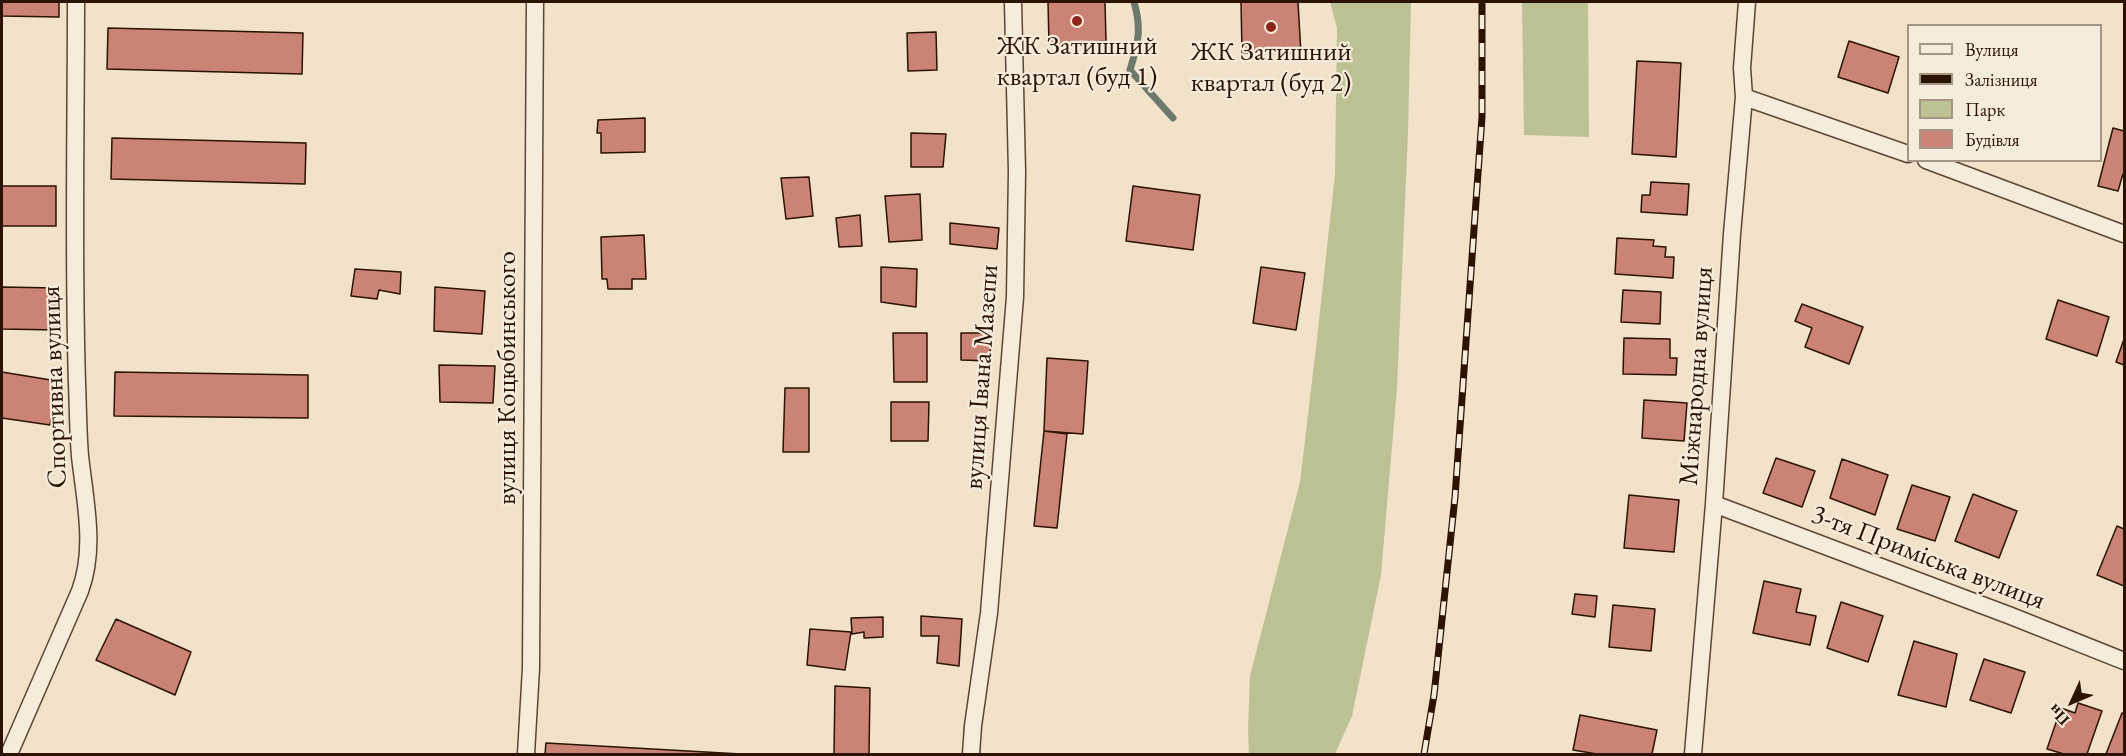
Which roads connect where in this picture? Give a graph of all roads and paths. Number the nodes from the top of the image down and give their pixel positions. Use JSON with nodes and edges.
{"nodes":[{"id":1,"x":76,"y":2,"type":"edge"},
{"id":2,"x":535,"y":2,"type":"edge"},
{"id":3,"x":1013,"y":2,"type":"edge"},
{"id":4,"x":1747,"y":2,"type":"edge"},
{"id":5,"x":1744,"y":97,"type":"junction"},
{"id":6,"x":1907,"y":154,"type":"edge"},
{"id":7,"x":1931,"y":162,"type":"edge"},
{"id":8,"x":2124,"y":234,"type":"edge"},
{"id":9,"x":1714,"y":504,"type":"junction"},
{"id":10,"x":2124,"y":661,"type":"edge"},
{"id":11,"x":9,"y":754,"type":"edge"},
{"id":12,"x":526,"y":754,"type":"edge"},
{"id":13,"x":971,"y":754,"type":"edge"},
{"id":14,"x":1693,"y":754,"type":"edge"}],
"edges":[{"from":1,"to":11,"type":"street","name":"Спортивна вулиця"},
{"from":2,"to":12,"type":"street","name":"вулиця Коцюбинського"},
{"from":3,"to":13,"type":"street","name":"вулиця Івана Мазепи"},
{"from":4,"to":5,"type":"street","name":"Міжнародна вулиця"},
{"from":5,"to":6,"type":"street"},
{"from":5,"to":9,"type":"street","name":"Міжнародна вулиця"},
{"from":7,"to":8,"type":"street"},
{"from":9,"to":10,"type":"street","name":"3-тя Приміська вулиця"},
{"from":9,"to":14,"type":"street","name":"Міжнародна вулиця"}]}
